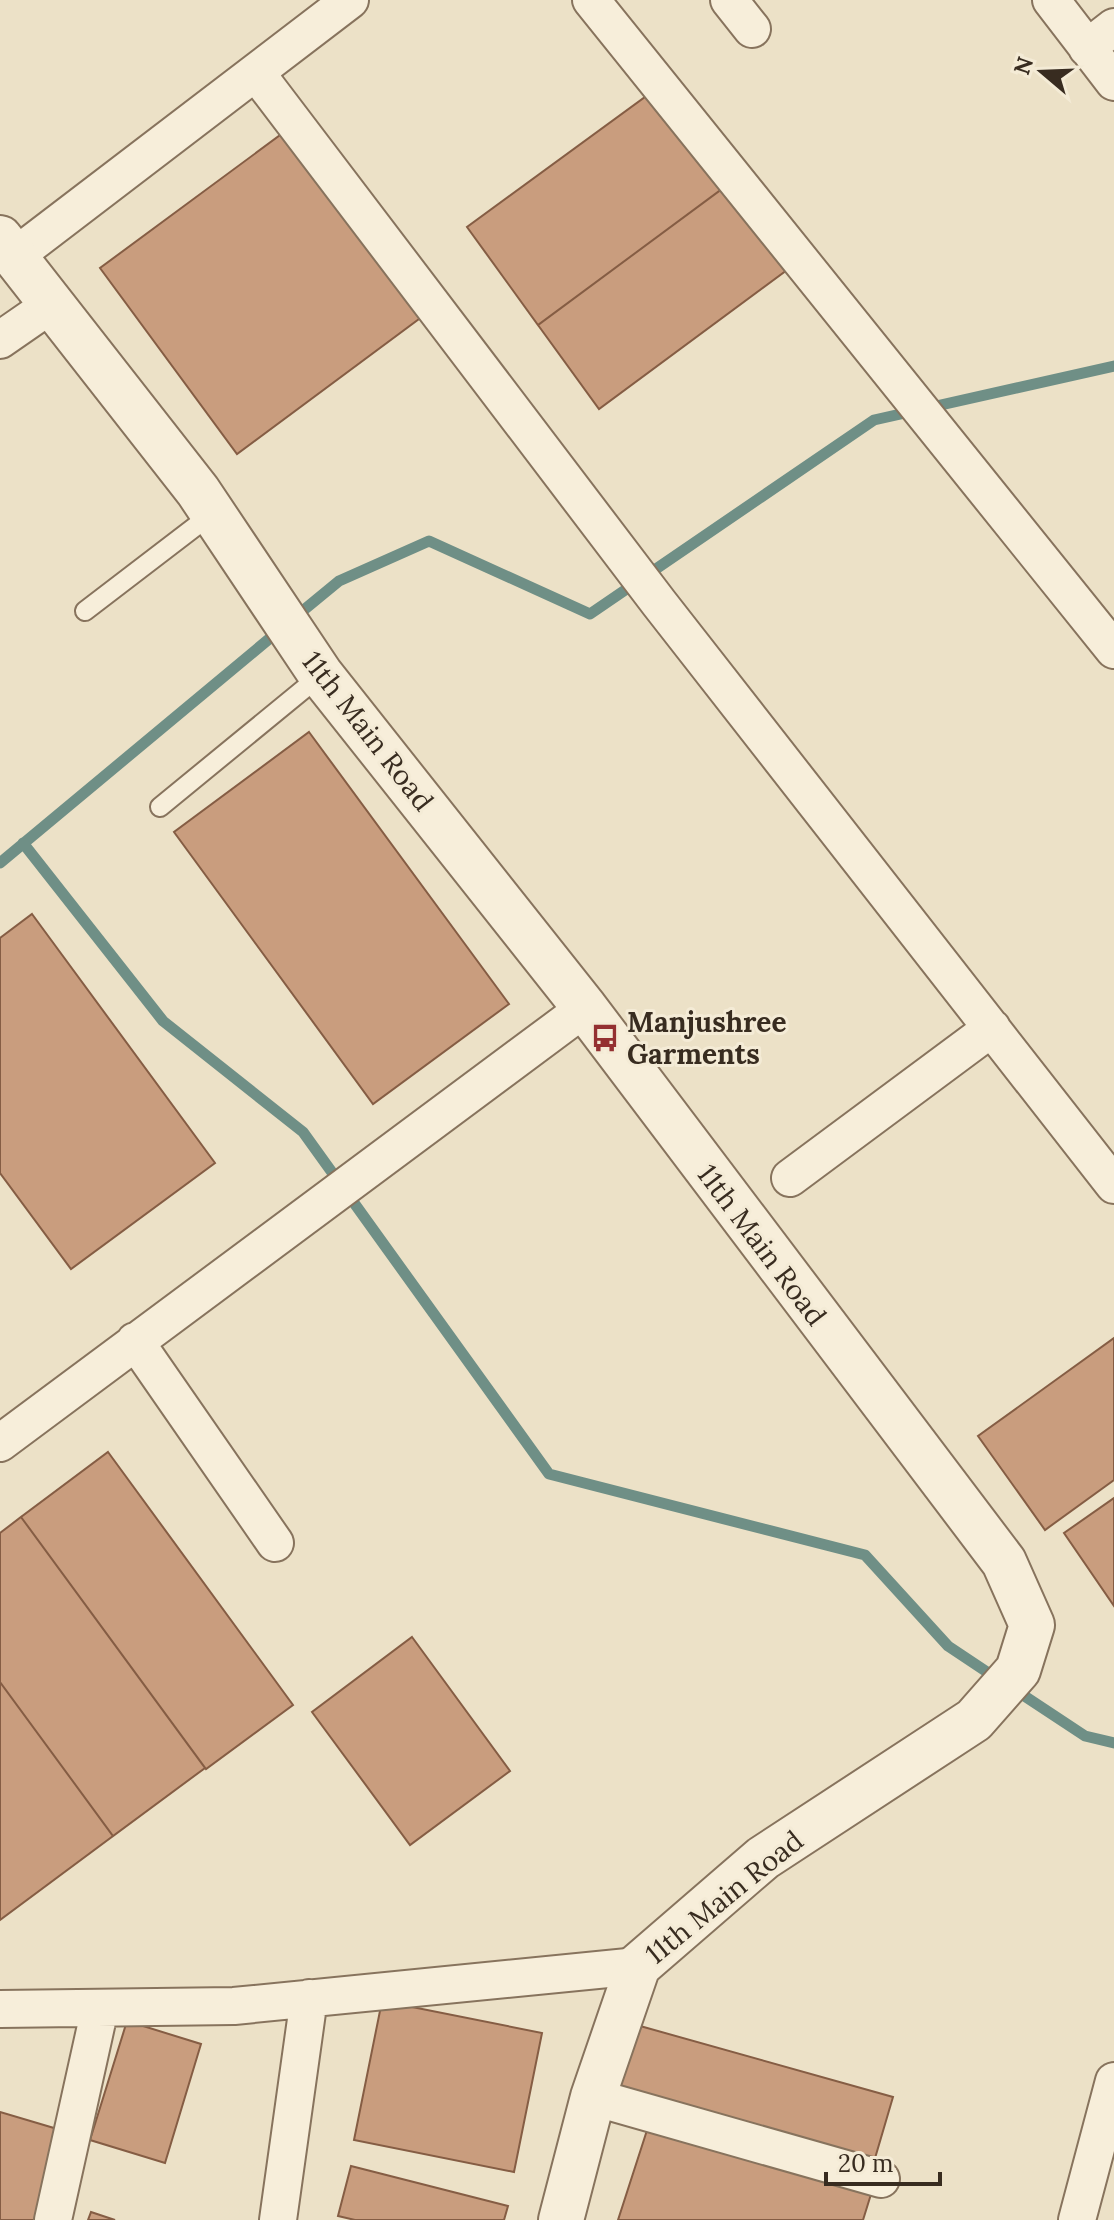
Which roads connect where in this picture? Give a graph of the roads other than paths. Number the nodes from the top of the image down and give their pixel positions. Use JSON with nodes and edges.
{"nodes":[{"id":1,"x":350,"y":0,"type":"edge"},
{"id":2,"x":591,"y":0,"type":"edge"},
{"id":3,"x":729,"y":0,"type":"edge"},
{"id":4,"x":1051,"y":0,"type":"edge"},
{"id":5,"x":752,"y":29,"type":"dead end"},
{"id":6,"x":1101,"y":37,"type":"edge"},
{"id":7,"x":257,"y":74,"type":"junction"},
{"id":8,"x":1114,"y":82,"type":"edge"},
{"id":9,"x":8,"y":247,"type":"edge"},
{"id":10,"x":52,"y":304,"type":"junction"},
{"id":11,"x":0,"y":340,"type":"edge"},
{"id":12,"x":213,"y":513,"type":"junction"},
{"id":13,"x":85,"y":611,"type":"dead end"},
{"id":14,"x":1114,"y":650,"type":"edge"},
{"id":15,"x":311,"y":660,"type":"junction"},
{"id":16,"x":160,"y":807,"type":"dead end"},
{"id":17,"x":585,"y":1008,"type":"junction"},
{"id":18,"x":992,"y":1028,"type":"junction"},
{"id":19,"x":790,"y":1178,"type":"dead end"},
{"id":20,"x":1114,"y":1185,"type":"edge"},
{"id":21,"x":135,"y":1341,"type":"junction"},
{"id":22,"x":0,"y":1443,"type":"edge"},
{"id":23,"x":275,"y":1543,"type":"dead end"},
{"id":24,"x":638,"y":1966,"type":"junction"},
{"id":25,"x":309,"y":1998,"type":"junction"},
{"id":26,"x":100,"y":2008,"type":"junction"},
{"id":27,"x":0,"y":2009,"type":"edge"},
{"id":28,"x":1114,"y":2081,"type":"edge"},
{"id":29,"x":593,"y":2097,"type":"junction"},
{"id":30,"x":881,"y":2179,"type":"dead end"},
{"id":31,"x":53,"y":2220,"type":"edge"},
{"id":32,"x":278,"y":2220,"type":"edge"},
{"id":33,"x":561,"y":2220,"type":"edge"},
{"id":34,"x":1077,"y":2220,"type":"edge"}],
"edges":[{"from":1,"to":7,"type":"street"},
{"from":2,"to":14,"type":"street"},
{"from":3,"to":5,"type":"street"},
{"from":4,"to":6,"type":"street"},
{"from":6,"to":8,"type":"street"},
{"from":7,"to":9,"type":"street"},
{"from":7,"to":18,"type":"street"},
{"from":9,"to":10,"type":"street","name":"11th Main Road"},
{"from":10,"to":11,"type":"street"},
{"from":10,"to":12,"type":"street","name":"11th Main Road"},
{"from":12,"to":13,"type":"lane"},
{"from":12,"to":15,"type":"street","name":"11th Main Road"},
{"from":15,"to":16,"type":"lane"},
{"from":15,"to":17,"type":"street","name":"11th Main Road"},
{"from":17,"to":21,"type":"street"},
{"from":17,"to":24,"type":"street","name":"11th Main Road"},
{"from":18,"to":19,"type":"street"},
{"from":18,"to":20,"type":"street"},
{"from":21,"to":22,"type":"street"},
{"from":21,"to":23,"type":"street"},
{"from":24,"to":25,"type":"street"},
{"from":24,"to":29,"type":"street","name":"11th Main Road"},
{"from":25,"to":26,"type":"street"},
{"from":25,"to":32,"type":"street"},
{"from":26,"to":27,"type":"street"},
{"from":26,"to":31,"type":"street"},
{"from":28,"to":34,"type":"street"},
{"from":29,"to":30,"type":"street"},
{"from":29,"to":33,"type":"street","name":"11th Main Road"}]}
